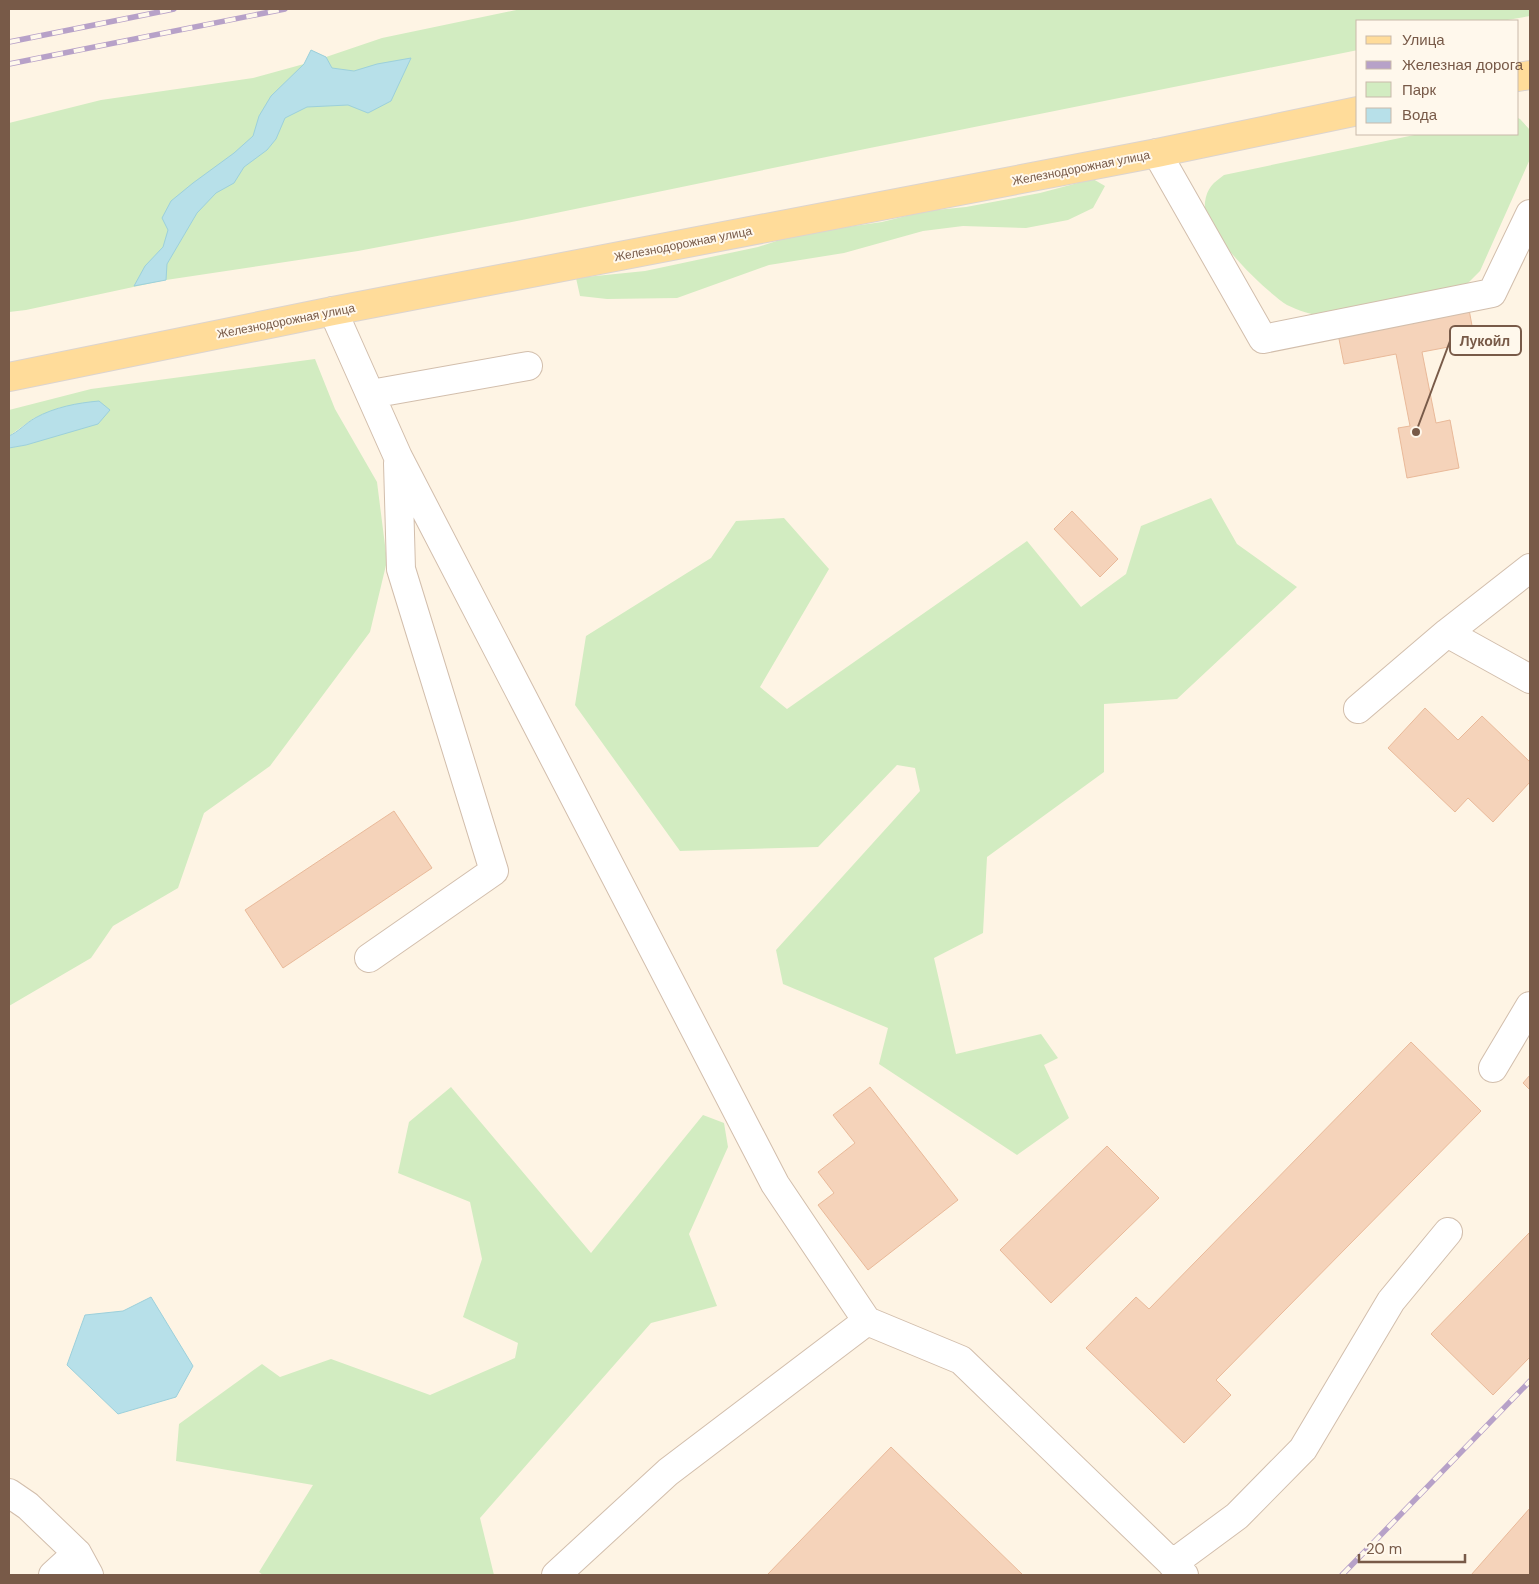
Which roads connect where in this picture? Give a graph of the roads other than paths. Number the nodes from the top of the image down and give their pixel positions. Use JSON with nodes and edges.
{"nodes":[{"id":1,"x":1356,"y":111,"type":"edge"},
{"id":2,"x":1157,"y":153,"type":"junction"},
{"id":3,"x":1530,"y":214,"type":"edge"},
{"id":4,"x":333,"y":312,"type":"junction"},
{"id":5,"x":528,"y":366,"type":"dead end"},
{"id":6,"x":9,"y":377,"type":"edge"},
{"id":7,"x":370,"y":394,"type":"junction"},
{"id":8,"x":398,"y":456,"type":"junction"},
{"id":9,"x":1530,"y":568,"type":"edge"},
{"id":10,"x":1447,"y":633,"type":"junction"},
{"id":11,"x":1530,"y":680,"type":"edge"},
{"id":12,"x":1358,"y":708,"type":"dead end"},
{"id":13,"x":369,"y":958,"type":"dead end"},
{"id":14,"x":1530,"y":1006,"type":"edge"},
{"id":15,"x":1493,"y":1068,"type":"dead end"},
{"id":16,"x":1448,"y":1232,"type":"dead end"},
{"id":17,"x":867,"y":1321,"type":"junction"},
{"id":18,"x":9,"y":1493,"type":"edge"},
{"id":19,"x":83,"y":1564,"type":"edge"},
{"id":20,"x":1178,"y":1569,"type":"edge"},
{"id":21,"x":53,"y":1575,"type":"edge"},
{"id":22,"x":556,"y":1575,"type":"edge"}],
"edges":[{"from":1,"to":2,"type":"main road","name":"Железнодорожная улица"},
{"from":2,"to":3,"type":"street"},
{"from":2,"to":4,"type":"main road","name":"Железнодорожная улица"},
{"from":4,"to":6,"type":"main road","name":"Железнодорожная улица"},
{"from":4,"to":7,"type":"street"},
{"from":5,"to":7,"type":"street"},
{"from":7,"to":8,"type":"street"},
{"from":8,"to":13,"type":"street"},
{"from":8,"to":17,"type":"street"},
{"from":9,"to":10,"type":"street"},
{"from":10,"to":11,"type":"street"},
{"from":10,"to":12,"type":"street"},
{"from":14,"to":15,"type":"street"},
{"from":16,"to":20,"type":"street"},
{"from":17,"to":20,"type":"street"},
{"from":17,"to":22,"type":"street"},
{"from":18,"to":19,"type":"street"},
{"from":19,"to":21,"type":"street"}]}
